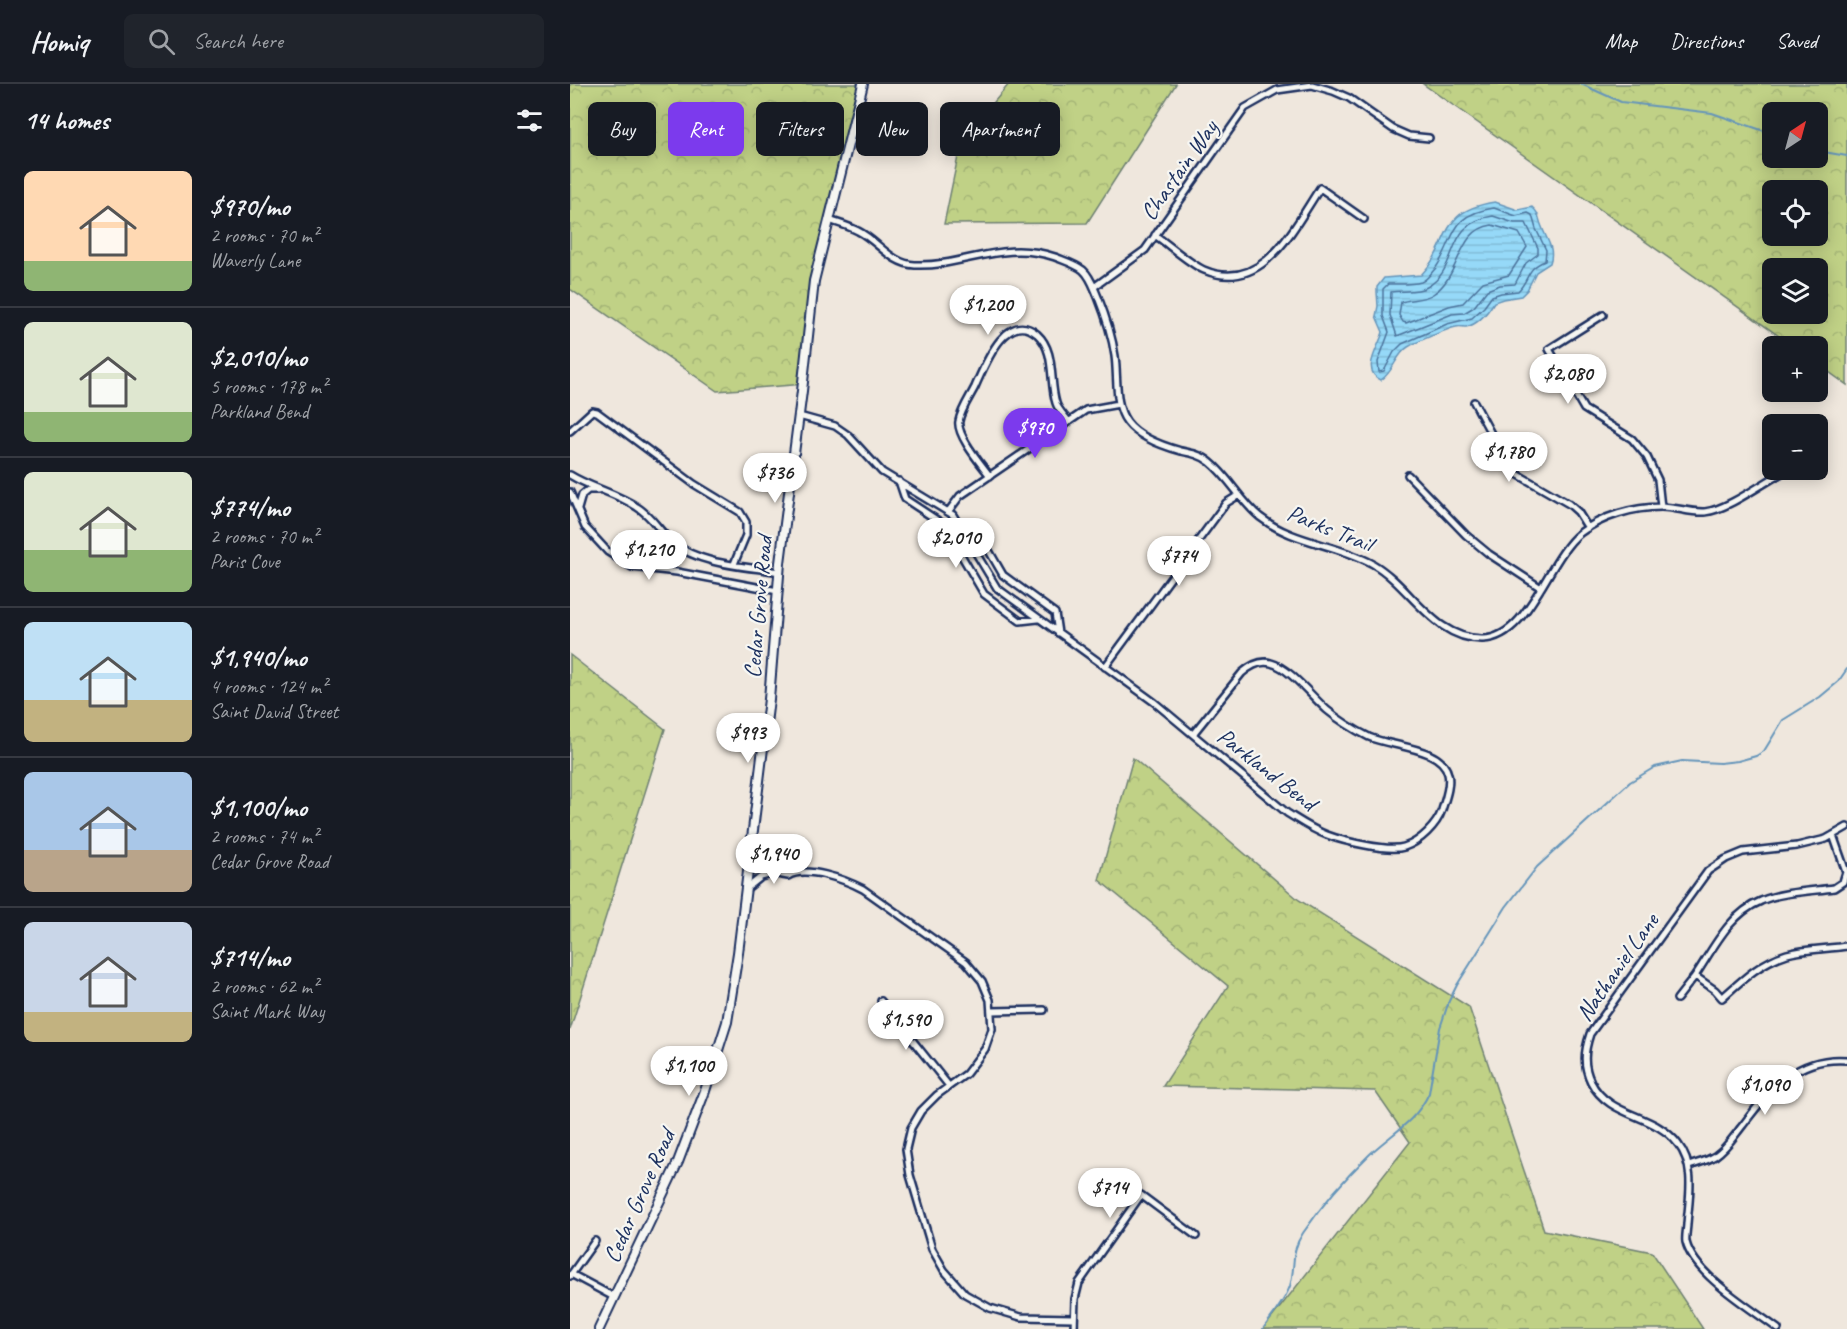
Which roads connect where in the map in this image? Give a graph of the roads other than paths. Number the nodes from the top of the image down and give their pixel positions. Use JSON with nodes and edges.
{"nodes":[{"id":1,"x":863,"y":84,"type":"edge"},
{"id":2,"x":1429,"y":138,"type":"dead end"},
{"id":3,"x":1364,"y":219,"type":"dead end"},
{"id":4,"x":829,"y":220,"type":"junction"},
{"id":5,"x":1155,"y":235,"type":"junction"},
{"id":6,"x":1094,"y":287,"type":"junction"},
{"id":7,"x":1603,"y":315,"type":"dead end"},
{"id":8,"x":1474,"y":402,"type":"dead end"},
{"id":9,"x":1119,"y":404,"type":"junction"},
{"id":10,"x":799,"y":416,"type":"junction"},
{"id":11,"x":1069,"y":422,"type":"junction"},
{"id":12,"x":570,"y":431,"type":"edge"},
{"id":13,"x":1408,"y":474,"type":"dead end"},
{"id":14,"x":570,"y":475,"type":"edge"},
{"id":15,"x":990,"y":476,"type":"junction"},
{"id":16,"x":1770,"y":480,"type":"edge"},
{"id":17,"x":899,"y":481,"type":"junction"},
{"id":18,"x":599,"y":490,"type":"junction"},
{"id":19,"x":570,"y":492,"type":"edge"},
{"id":20,"x":1239,"y":495,"type":"junction"},
{"id":21,"x":1661,"y":507,"type":"junction"},
{"id":22,"x":578,"y":510,"type":"junction"},
{"id":23,"x":948,"y":512,"type":"junction"},
{"id":24,"x":1588,"y":528,"type":"junction"},
{"id":25,"x":967,"y":540,"type":"junction"},
{"id":26,"x":734,"y":564,"type":"junction"},
{"id":27,"x":780,"y":572,"type":"junction"},
{"id":28,"x":1541,"y":588,"type":"junction"},
{"id":29,"x":778,"y":591,"type":"junction"},
{"id":30,"x":1038,"y":619,"type":"junction"},
{"id":31,"x":1058,"y":633,"type":"junction"},
{"id":32,"x":1105,"y":667,"type":"junction"},
{"id":33,"x":1193,"y":734,"type":"junction"},
{"id":34,"x":1847,"y":827,"type":"edge"},
{"id":35,"x":1833,"y":835,"type":"junction"},
{"id":36,"x":752,"y":840,"type":"junction"},
{"id":37,"x":750,"y":860,"type":"junction"},
{"id":38,"x":776,"y":865,"type":"junction"},
{"id":39,"x":748,"y":869,"type":"junction"},
{"id":40,"x":794,"y":872,"type":"junction"},
{"id":41,"x":775,"y":873,"type":"junction"},
{"id":42,"x":746,"y":889,"type":"junction"},
{"id":43,"x":1847,"y":946,"type":"edge"},
{"id":44,"x":1695,"y":976,"type":"junction"},
{"id":45,"x":1677,"y":999,"type":"dead end"},
{"id":46,"x":881,"y":1000,"type":"dead end"},
{"id":47,"x":1044,"y":1010,"type":"dead end"},
{"id":48,"x":991,"y":1011,"type":"junction"},
{"id":49,"x":1847,"y":1060,"type":"edge"},
{"id":50,"x":949,"y":1086,"type":"junction"},
{"id":51,"x":1689,"y":1166,"type":"junction"},
{"id":52,"x":1196,"y":1236,"type":"dead end"},
{"id":53,"x":595,"y":1241,"type":"dead end"},
{"id":54,"x":571,"y":1275,"type":"edge"},
{"id":55,"x":614,"y":1297,"type":"junction"},
{"id":56,"x":1074,"y":1318,"type":"junction"},
{"id":57,"x":599,"y":1329,"type":"edge"},
{"id":58,"x":1074,"y":1329,"type":"edge"},
{"id":59,"x":1778,"y":1329,"type":"edge"}],
"edges":[{"from":1,"to":4,"type":"main road","name":"Cedar Grove Road"},
{"from":2,"to":5,"type":"street","name":"Chastain Way"},
{"from":3,"to":5,"type":"street"},
{"from":4,"to":6,"type":"street","name":"Parks Trail"},
{"from":4,"to":10,"type":"main road","name":"Cedar Grove Road"},
{"from":5,"to":6,"type":"street","name":"Chastain Way"},
{"from":6,"to":9,"type":"street","name":"Parks Trail"},
{"from":7,"to":21,"type":"street"},
{"from":8,"to":24,"type":"street"},
{"from":9,"to":11,"type":"street"},
{"from":9,"to":20,"type":"street","name":"Parks Trail"},
{"from":10,"to":17,"type":"street","name":"Parkland Bend"},
{"from":10,"to":27,"type":"main road","name":"Cedar Grove Road"},
{"from":11,"to":15,"type":"street"},
{"from":11,"to":15,"type":"street"},
{"from":12,"to":26,"type":"street"},
{"from":13,"to":28,"type":"street"},
{"from":14,"to":18,"type":"street"},
{"from":15,"to":23,"type":"street"},
{"from":16,"to":21,"type":"street","name":"Parks Trail"},
{"from":17,"to":23,"type":"street","name":"Parkland Bend"},
{"from":17,"to":30,"type":"street","name":"Parkland Bend"},
{"from":18,"to":22,"type":"street"},
{"from":18,"to":26,"type":"street"},
{"from":19,"to":22,"type":"street"},
{"from":20,"to":28,"type":"street","name":"Parks Trail"},
{"from":20,"to":32,"type":"street"},
{"from":21,"to":24,"type":"street","name":"Parks Trail"},
{"from":22,"to":29,"type":"street"},
{"from":23,"to":25,"type":"street","name":"Parkland Bend"},
{"from":24,"to":28,"type":"street","name":"Parks Trail"},
{"from":25,"to":30,"type":"street","name":"Parkland Bend"},
{"from":25,"to":31,"type":"street","name":"Parkland Bend"},
{"from":26,"to":27,"type":"street"},
{"from":27,"to":29,"type":"main road","name":"Cedar Grove Road"},
{"from":29,"to":36,"type":"main road","name":"Cedar Grove Road"},
{"from":30,"to":31,"type":"street","name":"Parkland Bend"},
{"from":31,"to":32,"type":"street","name":"Parkland Bend"},
{"from":32,"to":33,"type":"street","name":"Parkland Bend"},
{"from":33,"to":33,"type":"street","name":"Parkland Bend"},
{"from":34,"to":35,"type":"street","name":"Nathaniel Lane"},
{"from":35,"to":44,"type":"street"},
{"from":35,"to":51,"type":"street","name":"Nathaniel Lane"},
{"from":36,"to":37,"type":"main road","name":"Cedar Grove Road"},
{"from":36,"to":38,"type":"street"},
{"from":37,"to":38,"type":"street"},
{"from":37,"to":39,"type":"main road","name":"Cedar Grove Road"},
{"from":38,"to":40,"type":"street"},
{"from":39,"to":41,"type":"street"},
{"from":39,"to":42,"type":"main road","name":"Cedar Grove Road"},
{"from":40,"to":41,"type":"street"},
{"from":40,"to":48,"type":"street"},
{"from":41,"to":42,"type":"street"},
{"from":42,"to":55,"type":"main road","name":"Cedar Grove Road"},
{"from":43,"to":44,"type":"street"},
{"from":44,"to":45,"type":"street"},
{"from":46,"to":50,"type":"street"},
{"from":47,"to":48,"type":"street"},
{"from":48,"to":50,"type":"street"},
{"from":49,"to":51,"type":"street"},
{"from":50,"to":56,"type":"street"},
{"from":51,"to":59,"type":"street","name":"Nathaniel Lane"},
{"from":52,"to":56,"type":"street"},
{"from":53,"to":54,"type":"street"},
{"from":54,"to":55,"type":"street"},
{"from":55,"to":57,"type":"main road","name":"Cedar Grove Road"},
{"from":56,"to":58,"type":"street"}]}
